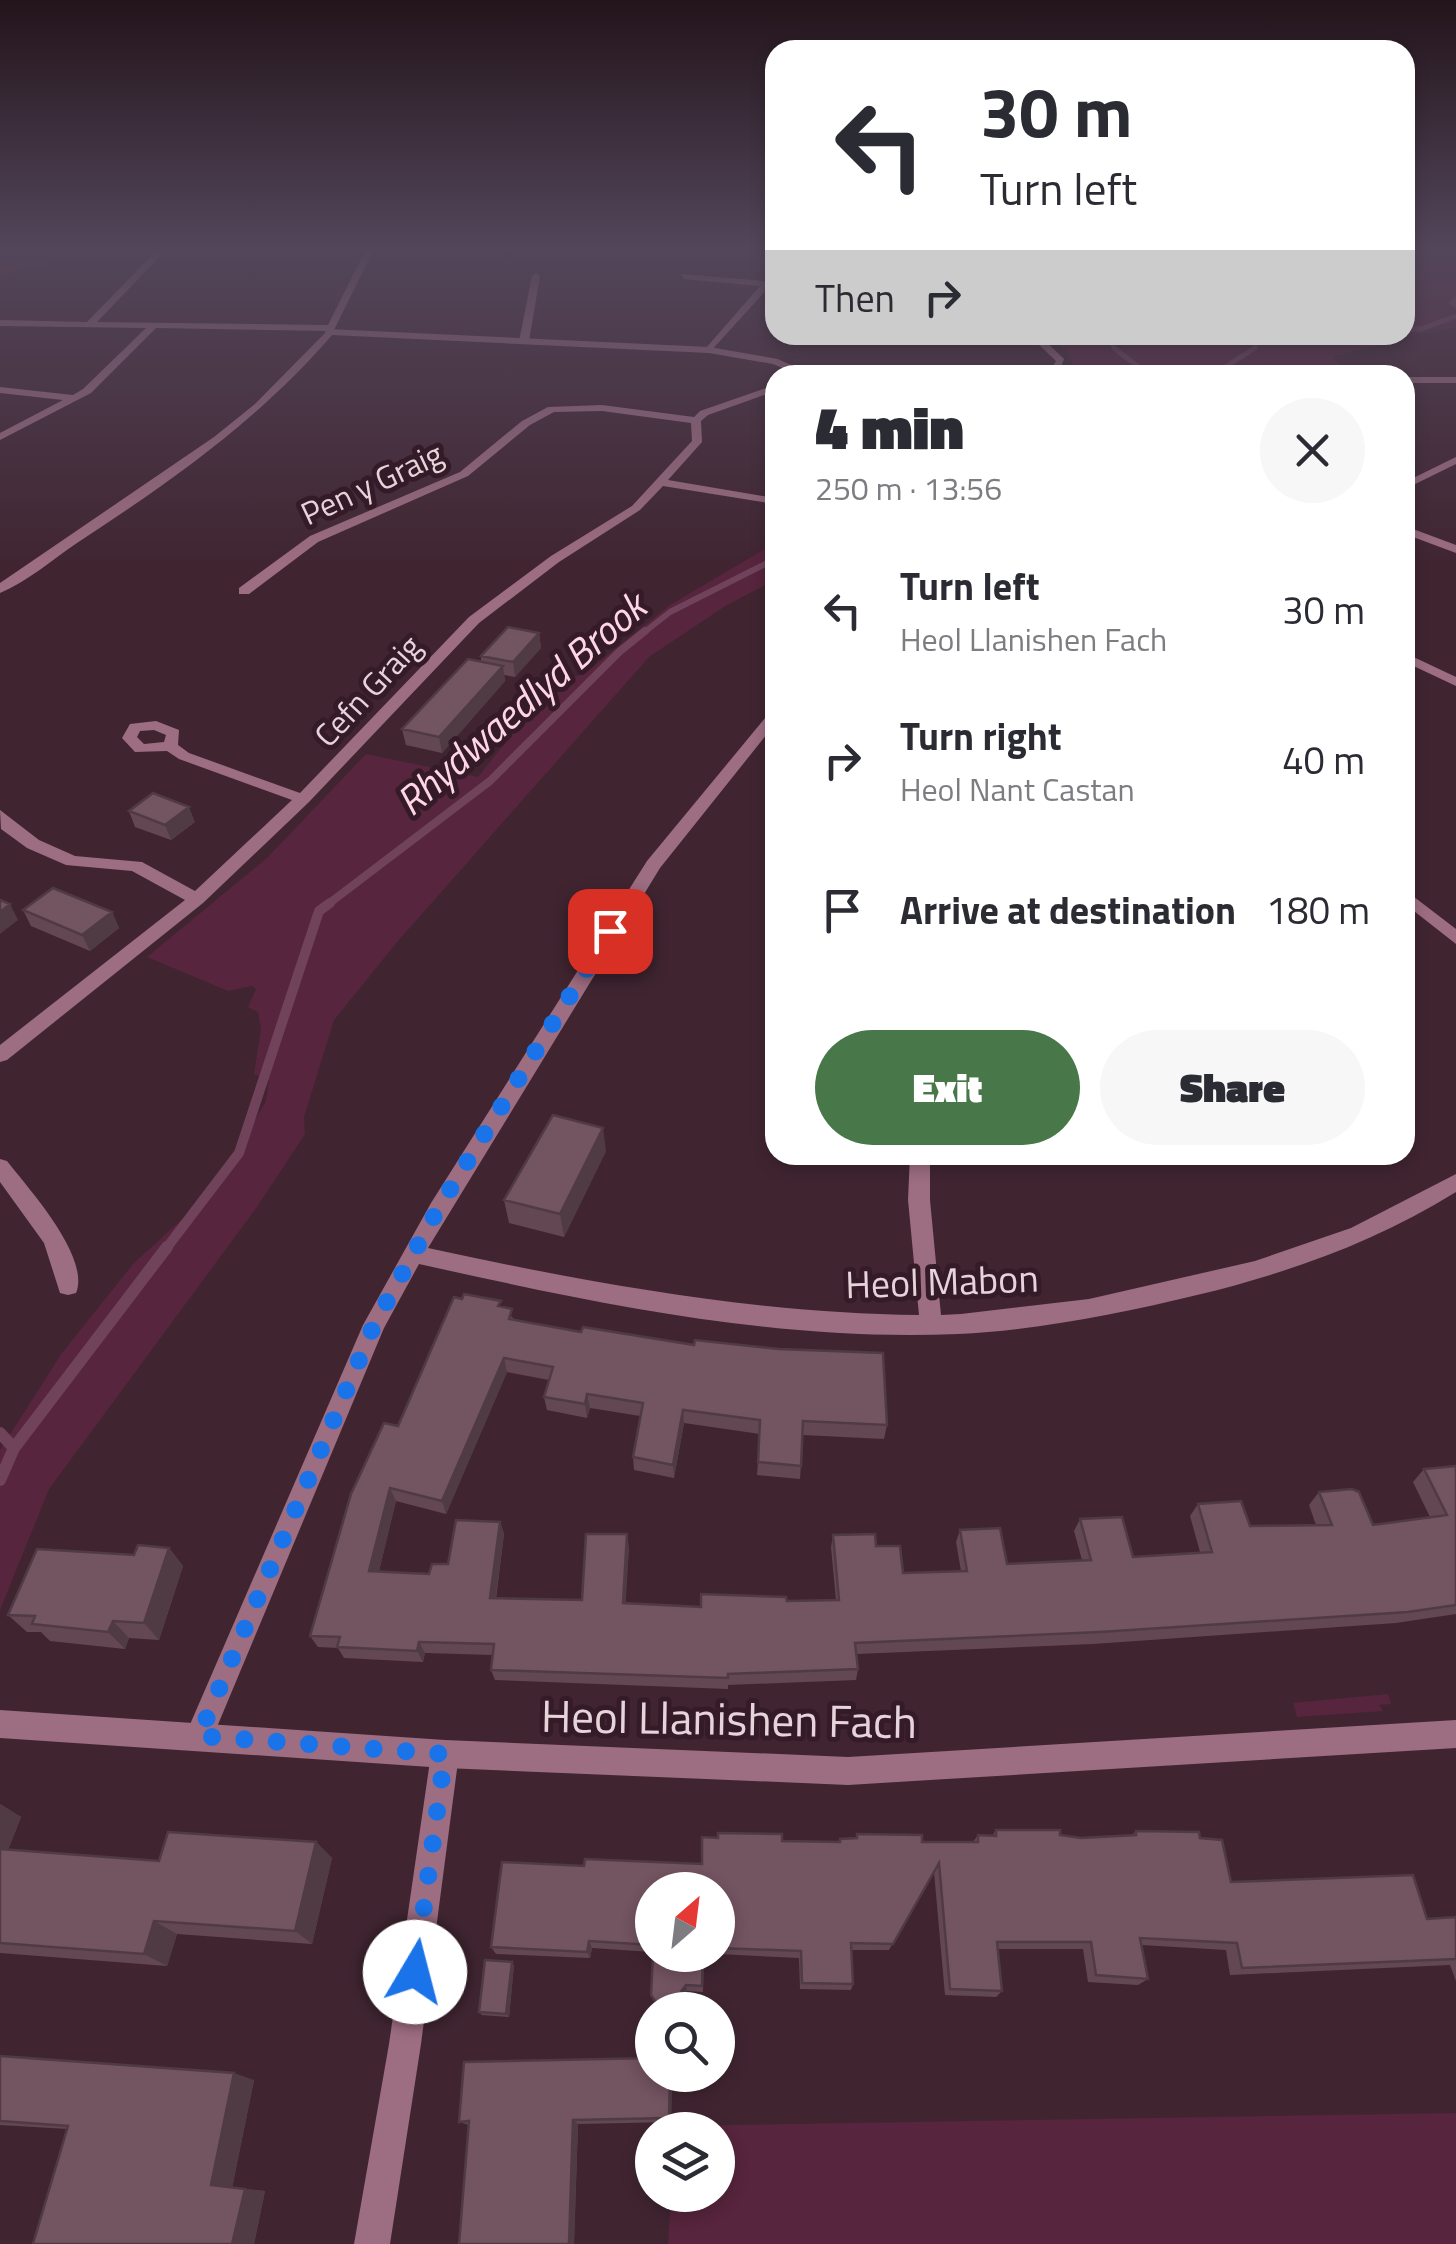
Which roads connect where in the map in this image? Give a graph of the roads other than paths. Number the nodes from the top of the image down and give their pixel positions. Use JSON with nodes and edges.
{"nodes":[{"id":1,"x":124,"y":356,"type":"edge"},
{"id":2,"x":311,"y":356,"type":"edge"},
{"id":3,"x":740,"y":356,"type":"edge"},
{"id":4,"x":782,"y":365,"type":"edge"},
{"id":5,"x":1415,"y":380,"type":"edge"},
{"id":6,"x":1456,"y":380,"type":"edge"},
{"id":7,"x":0,"y":390,"type":"edge"},
{"id":8,"x":765,"y":391,"type":"edge"},
{"id":9,"x":76,"y":398,"type":"junction"},
{"id":10,"x":696,"y":420,"type":"junction"},
{"id":11,"x":0,"y":437,"type":"edge"},
{"id":12,"x":1456,"y":460,"type":"edge"},
{"id":13,"x":1415,"y":481,"type":"edge"},
{"id":14,"x":660,"y":482,"type":"junction"},
{"id":15,"x":765,"y":499,"type":"edge"},
{"id":16,"x":1415,"y":534,"type":"edge"},
{"id":17,"x":1456,"y":550,"type":"edge"},
{"id":18,"x":0,"y":589,"type":"edge"},
{"id":19,"x":244,"y":591,"type":"dead end"},
{"id":20,"x":1415,"y":662,"type":"edge"},
{"id":21,"x":1456,"y":682,"type":"edge"},
{"id":22,"x":765,"y":727,"type":"edge"},
{"id":23,"x":170,"y":746,"type":"dead end"},
{"id":24,"x":303,"y":799,"type":"junction"},
{"id":25,"x":0,"y":814,"type":"edge"},
{"id":26,"x":197,"y":898,"type":"junction"},
{"id":27,"x":1415,"y":903,"type":"edge"},
{"id":28,"x":1456,"y":938,"type":"edge"},
{"id":29,"x":0,"y":1056,"type":"edge"},
{"id":30,"x":920,"y":1165,"type":"edge"},
{"id":31,"x":0,"y":1166,"type":"edge"},
{"id":32,"x":1456,"y":1182,"type":"edge"},
{"id":33,"x":414,"y":1254,"type":"junction"},
{"id":34,"x":68,"y":1286,"type":"dead end"},
{"id":35,"x":930,"y":1325,"type":"junction"},
{"id":36,"x":0,"y":1724,"type":"edge"},
{"id":37,"x":1456,"y":1734,"type":"edge"},
{"id":38,"x":199,"y":1736,"type":"junction"},
{"id":39,"x":445,"y":1754,"type":"junction"},
{"id":40,"x":372,"y":2244,"type":"edge"}],
"edges":[{"from":1,"to":9,"type":"street"},
{"from":2,"to":18,"type":"street"},
{"from":3,"to":4,"type":"street"},
{"from":5,"to":6,"type":"street"},
{"from":7,"to":9,"type":"street"},
{"from":8,"to":10,"type":"street"},
{"from":9,"to":11,"type":"street"},
{"from":10,"to":14,"type":"street","name":"Cefn Graig"},
{"from":10,"to":19,"type":"street","name":"Pen y Graig"},
{"from":12,"to":13,"type":"street"},
{"from":14,"to":15,"type":"street"},
{"from":14,"to":24,"type":"street","name":"Cefn Graig"},
{"from":16,"to":17,"type":"street"},
{"from":20,"to":21,"type":"street"},
{"from":22,"to":33,"type":"street"},
{"from":23,"to":24,"type":"street"},
{"from":24,"to":26,"type":"street","name":"Cefn Graig"},
{"from":25,"to":26,"type":"street"},
{"from":26,"to":29,"type":"street","name":"Cefn Graig"},
{"from":27,"to":28,"type":"street"},
{"from":30,"to":35,"type":"street"},
{"from":31,"to":34,"type":"street"},
{"from":32,"to":35,"type":"street","name":"Heol Mabon"},
{"from":33,"to":35,"type":"street","name":"Heol Mabon"},
{"from":33,"to":38,"type":"street"},
{"from":36,"to":38,"type":"street","name":"Heol Llanishen Fach"},
{"from":37,"to":39,"type":"street","name":"Heol Llanishen Fach"},
{"from":38,"to":39,"type":"street","name":"Heol Llanishen Fach"},
{"from":39,"to":40,"type":"street"}]}
